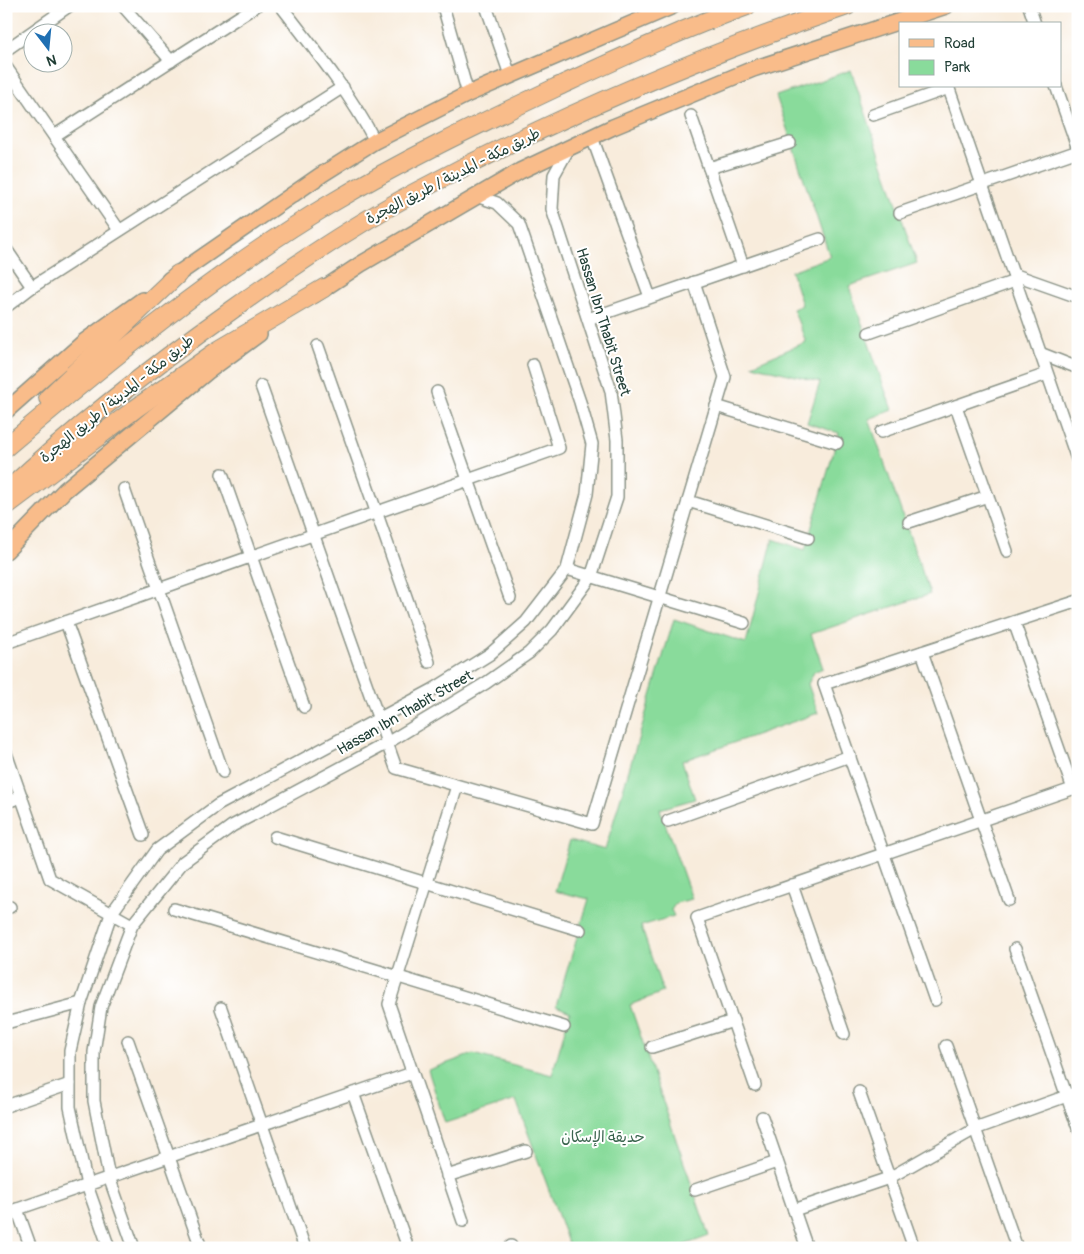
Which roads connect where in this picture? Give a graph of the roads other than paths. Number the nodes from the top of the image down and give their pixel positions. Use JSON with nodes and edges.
{"nodes":[{"id":1,"x":69,"y":6,"type":"edge"},
{"id":2,"x":123,"y":6,"type":"edge"},
{"id":3,"x":256,"y":6,"type":"edge"},
{"id":4,"x":281,"y":6,"type":"edge"},
{"id":5,"x":443,"y":6,"type":"edge"},
{"id":6,"x":486,"y":6,"type":"edge"},
{"id":7,"x":748,"y":6,"type":"edge"},
{"id":8,"x":847,"y":6,"type":"edge"},
{"id":9,"x":946,"y":6,"type":"edge"},
{"id":10,"x":1029,"y":6,"type":"edge"},
{"id":11,"x":666,"y":8,"type":"edge"},
{"id":12,"x":1034,"y":22,"type":"edge"},
{"id":13,"x":6,"y":50,"type":"edge"},
{"id":14,"x":171,"y":61,"type":"junction"},
{"id":15,"x":6,"y":67,"type":"edge"},
{"id":16,"x":510,"y":75,"type":"junction"},
{"id":17,"x":343,"y":87,"type":"junction"},
{"id":18,"x":945,"y":88,"type":"edge"},
{"id":19,"x":948,"y":88,"type":"edge"},
{"id":20,"x":1057,"y":88,"type":"edge"},
{"id":21,"x":468,"y":94,"type":"junction"},
{"id":22,"x":873,"y":115,"type":"dead end"},
{"id":23,"x":691,"y":116,"type":"dead end"},
{"id":24,"x":54,"y":136,"type":"junction"},
{"id":25,"x":592,"y":137,"type":"junction"},
{"id":26,"x":375,"y":141,"type":"junction"},
{"id":27,"x":790,"y":143,"type":"dead end"},
{"id":28,"x":569,"y":148,"type":"junction"},
{"id":29,"x":1078,"y":150,"type":"edge"},
{"id":30,"x":709,"y":168,"type":"junction"},
{"id":31,"x":982,"y":184,"type":"junction"},
{"id":32,"x":476,"y":196,"type":"junction"},
{"id":33,"x":900,"y":213,"type":"dead end"},
{"id":34,"x":119,"y":230,"type":"junction"},
{"id":35,"x":820,"y":239,"type":"dead end"},
{"id":36,"x":6,"y":249,"type":"edge"},
{"id":37,"x":742,"y":266,"type":"junction"},
{"id":38,"x":178,"y":274,"type":"junction"},
{"id":39,"x":1014,"y":278,"type":"junction"},
{"id":40,"x":694,"y":282,"type":"junction"},
{"id":41,"x":32,"y":287,"type":"junction"},
{"id":42,"x":324,"y":288,"type":"junction"},
{"id":43,"x":1078,"y":297,"type":"edge"},
{"id":44,"x":650,"y":298,"type":"junction"},
{"id":45,"x":6,"y":307,"type":"edge"},
{"id":46,"x":588,"y":319,"type":"junction"},
{"id":47,"x":869,"y":333,"type":"dead end"},
{"id":48,"x":318,"y":346,"type":"dead end"},
{"id":49,"x":1040,"y":353,"type":"junction"},
{"id":50,"x":532,"y":365,"type":"dead end"},
{"id":51,"x":1078,"y":368,"type":"edge"},
{"id":52,"x":1047,"y":374,"type":"junction"},
{"id":53,"x":261,"y":386,"type":"dead end"},
{"id":54,"x":437,"y":392,"type":"dead end"},
{"id":55,"x":716,"y":406,"type":"junction"},
{"id":56,"x":956,"y":406,"type":"junction"},
{"id":57,"x":6,"y":411,"type":"edge"},
{"id":58,"x":881,"y":432,"type":"dead end"},
{"id":59,"x":6,"y":443,"type":"edge"},
{"id":60,"x":837,"y":443,"type":"dead end"},
{"id":61,"x":6,"y":447,"type":"edge"},
{"id":62,"x":1078,"y":462,"type":"edge"},
{"id":63,"x":222,"y":474,"type":"dead end"},
{"id":64,"x":468,"y":480,"type":"junction"},
{"id":65,"x":124,"y":488,"type":"dead end"},
{"id":66,"x":6,"y":492,"type":"edge"},
{"id":67,"x":988,"y":496,"type":"junction"},
{"id":68,"x":688,"y":501,"type":"junction"},
{"id":69,"x":6,"y":506,"type":"edge"},
{"id":70,"x":377,"y":512,"type":"junction"},
{"id":71,"x":909,"y":522,"type":"dead end"},
{"id":72,"x":314,"y":534,"type":"junction"},
{"id":73,"x":808,"y":538,"type":"dead end"},
{"id":74,"x":6,"y":551,"type":"edge"},
{"id":75,"x":1007,"y":551,"type":"dead end"},
{"id":76,"x":251,"y":557,"type":"junction"},
{"id":77,"x":567,"y":569,"type":"junction"},
{"id":78,"x":591,"y":577,"type":"junction"},
{"id":79,"x":159,"y":589,"type":"junction"},
{"id":80,"x":660,"y":597,"type":"junction"},
{"id":81,"x":510,"y":598,"type":"dead end"},
{"id":82,"x":1078,"y":601,"type":"edge"},
{"id":83,"x":66,"y":622,"type":"junction"},
{"id":84,"x":1014,"y":622,"type":"junction"},
{"id":85,"x":744,"y":623,"type":"dead end"},
{"id":86,"x":6,"y":643,"type":"edge"},
{"id":87,"x":922,"y":652,"type":"junction"},
{"id":88,"x":429,"y":662,"type":"dead end"},
{"id":89,"x":304,"y":708,"type":"dead end"},
{"id":90,"x":379,"y":718,"type":"junction"},
{"id":91,"x":387,"y":742,"type":"junction"},
{"id":92,"x":6,"y":753,"type":"edge"},
{"id":93,"x":850,"y":756,"type":"junction"},
{"id":94,"x":223,"y":772,"type":"dead end"},
{"id":95,"x":458,"y":786,"type":"junction"},
{"id":96,"x":1075,"y":788,"type":"edge"},
{"id":97,"x":22,"y":797,"type":"junction"},
{"id":98,"x":6,"y":802,"type":"edge"},
{"id":99,"x":981,"y":820,"type":"junction"},
{"id":100,"x":668,"y":821,"type":"dead end"},
{"id":101,"x":143,"y":835,"type":"dead end"},
{"id":102,"x":275,"y":837,"type":"dead end"},
{"id":103,"x":884,"y":853,"type":"junction"},
{"id":104,"x":427,"y":883,"type":"junction"},
{"id":105,"x":792,"y":885,"type":"junction"},
{"id":106,"x":1010,"y":900,"type":"dead end"},
{"id":107,"x":174,"y":909,"type":"dead end"},
{"id":108,"x":111,"y":914,"type":"junction"},
{"id":109,"x":132,"y":925,"type":"junction"},
{"id":110,"x":580,"y":930,"type":"dead end"},
{"id":111,"x":1015,"y":949,"type":"dead end"},
{"id":112,"x":398,"y":977,"type":"junction"},
{"id":113,"x":935,"y":1000,"type":"dead end"},
{"id":114,"x":81,"y":1003,"type":"junction"},
{"id":115,"x":221,"y":1008,"type":"dead end"},
{"id":116,"x":733,"y":1022,"type":"junction"},
{"id":117,"x":6,"y":1023,"type":"edge"},
{"id":118,"x":564,"y":1027,"type":"dead end"},
{"id":119,"x":844,"y":1034,"type":"dead end"},
{"id":120,"x":128,"y":1041,"type":"dead end"},
{"id":121,"x":946,"y":1046,"type":"dead end"},
{"id":122,"x":652,"y":1047,"type":"dead end"},
{"id":123,"x":412,"y":1073,"type":"junction"},
{"id":124,"x":70,"y":1084,"type":"junction"},
{"id":125,"x":755,"y":1085,"type":"dead end"},
{"id":126,"x":859,"y":1092,"type":"dead end"},
{"id":127,"x":354,"y":1093,"type":"junction"},
{"id":128,"x":1072,"y":1094,"type":"edge"},
{"id":129,"x":6,"y":1106,"type":"edge"},
{"id":130,"x":762,"y":1117,"type":"dead end"},
{"id":131,"x":262,"y":1125,"type":"junction"},
{"id":132,"x":1078,"y":1128,"type":"edge"},
{"id":133,"x":975,"y":1129,"type":"junction"},
{"id":134,"x":526,"y":1150,"type":"dead end"},
{"id":135,"x":169,"y":1157,"type":"junction"},
{"id":136,"x":777,"y":1162,"type":"junction"},
{"id":137,"x":447,"y":1176,"type":"junction"},
{"id":138,"x":109,"y":1177,"type":"junction"},
{"id":139,"x":889,"y":1178,"type":"junction"},
{"id":140,"x":87,"y":1185,"type":"junction"},
{"id":141,"x":695,"y":1190,"type":"dead end"},
{"id":142,"x":794,"y":1210,"type":"junction"},
{"id":143,"x":12,"y":1211,"type":"edge"},
{"id":144,"x":462,"y":1221,"type":"dead end"},
{"id":145,"x":406,"y":1242,"type":"dead end"},
{"id":146,"x":31,"y":1248,"type":"edge"},
{"id":147,"x":109,"y":1248,"type":"edge"},
{"id":148,"x":134,"y":1248,"type":"edge"},
{"id":149,"x":201,"y":1248,"type":"edge"},
{"id":150,"x":305,"y":1248,"type":"edge"},
{"id":151,"x":807,"y":1248,"type":"edge"},
{"id":152,"x":914,"y":1248,"type":"edge"},
{"id":153,"x":1017,"y":1248,"type":"edge"}],
"edges":[{"from":1,"to":13,"type":"street"},
{"from":2,"to":14,"type":"street"},
{"from":3,"to":14,"type":"street"},
{"from":4,"to":17,"type":"street"},
{"from":5,"to":21,"type":"street"},
{"from":6,"to":16,"type":"street"},
{"from":7,"to":61,"type":"highway"},
{"from":8,"to":66,"type":"highway","name":"طريق مكة - المدينة / طريق الهجرة"},
{"from":9,"to":25,"type":"main road"},
{"from":10,"to":12,"type":"street"},
{"from":11,"to":16,"type":"main road"},
{"from":14,"to":24,"type":"street"},
{"from":15,"to":24,"type":"street"},
{"from":16,"to":21,"type":"main road"},
{"from":17,"to":26,"type":"street"},
{"from":17,"to":34,"type":"street"},
{"from":18,"to":22,"type":"street"},
{"from":19,"to":31,"type":"street"},
{"from":20,"to":29,"type":"street"},
{"from":21,"to":26,"type":"main road"},
{"from":23,"to":30,"type":"street"},
{"from":24,"to":34,"type":"street"},
{"from":25,"to":28,"type":"main road"},
{"from":25,"to":44,"type":"street"},
{"from":26,"to":38,"type":"main road"},
{"from":27,"to":30,"type":"street"},
{"from":28,"to":32,"type":"main road"},
{"from":28,"to":46,"type":"street","name":"Hassan Ibn Thabit Street"},
{"from":29,"to":31,"type":"street"},
{"from":30,"to":37,"type":"street"},
{"from":31,"to":33,"type":"street"},
{"from":31,"to":39,"type":"street"},
{"from":32,"to":42,"type":"main road"},
{"from":32,"to":77,"type":"street","name":"Hassan Ibn Thabit Street"},
{"from":34,"to":41,"type":"street"},
{"from":35,"to":37,"type":"street"},
{"from":36,"to":41,"type":"street"},
{"from":37,"to":40,"type":"street"},
{"from":38,"to":57,"type":"main road"},
{"from":38,"to":59,"type":"highway"},
{"from":39,"to":43,"type":"street"},
{"from":39,"to":47,"type":"street"},
{"from":39,"to":49,"type":"street"},
{"from":40,"to":44,"type":"street"},
{"from":40,"to":55,"type":"street"},
{"from":41,"to":45,"type":"street"},
{"from":42,"to":69,"type":"highway"},
{"from":42,"to":74,"type":"main road"},
{"from":44,"to":46,"type":"street"},
{"from":46,"to":78,"type":"street","name":"Hassan Ibn Thabit Street"},
{"from":48,"to":70,"type":"street"},
{"from":49,"to":51,"type":"street"},
{"from":49,"to":52,"type":"street"},
{"from":50,"to":64,"type":"street"},
{"from":52,"to":56,"type":"street"},
{"from":52,"to":62,"type":"street"},
{"from":53,"to":72,"type":"street"},
{"from":54,"to":64,"type":"street"},
{"from":55,"to":60,"type":"street"},
{"from":55,"to":68,"type":"street"},
{"from":56,"to":58,"type":"street"},
{"from":56,"to":67,"type":"street"},
{"from":63,"to":76,"type":"street"},
{"from":64,"to":70,"type":"street"},
{"from":64,"to":81,"type":"street"},
{"from":65,"to":79,"type":"street"},
{"from":67,"to":71,"type":"street"},
{"from":67,"to":75,"type":"street"},
{"from":68,"to":73,"type":"street"},
{"from":68,"to":80,"type":"street"},
{"from":70,"to":72,"type":"street"},
{"from":70,"to":88,"type":"street"},
{"from":72,"to":76,"type":"street"},
{"from":72,"to":90,"type":"street"},
{"from":76,"to":79,"type":"street"},
{"from":76,"to":89,"type":"street"},
{"from":77,"to":78,"type":"street"},
{"from":77,"to":90,"type":"street","name":"Hassan Ibn Thabit Street"},
{"from":78,"to":80,"type":"street"},
{"from":78,"to":91,"type":"street","name":"Hassan Ibn Thabit Street"},
{"from":79,"to":83,"type":"street"},
{"from":79,"to":94,"type":"street"},
{"from":80,"to":85,"type":"street"},
{"from":80,"to":95,"type":"street"},
{"from":82,"to":84,"type":"street"},
{"from":83,"to":86,"type":"street"},
{"from":83,"to":101,"type":"street"},
{"from":84,"to":87,"type":"street"},
{"from":84,"to":96,"type":"street"},
{"from":87,"to":93,"type":"street"},
{"from":87,"to":99,"type":"street"},
{"from":90,"to":91,"type":"street"},
{"from":90,"to":108,"type":"street","name":"Hassan Ibn Thabit Street"},
{"from":91,"to":95,"type":"street"},
{"from":91,"to":109,"type":"street","name":"Hassan Ibn Thabit Street"},
{"from":92,"to":97,"type":"street"},
{"from":93,"to":100,"type":"street"},
{"from":93,"to":103,"type":"street"},
{"from":95,"to":104,"type":"street"},
{"from":96,"to":99,"type":"street"},
{"from":97,"to":98,"type":"street"},
{"from":97,"to":108,"type":"street"},
{"from":99,"to":103,"type":"street"},
{"from":99,"to":106,"type":"street"},
{"from":102,"to":104,"type":"street"},
{"from":103,"to":105,"type":"street"},
{"from":103,"to":113,"type":"street"},
{"from":104,"to":110,"type":"street"},
{"from":104,"to":112,"type":"street"},
{"from":105,"to":116,"type":"street"},
{"from":105,"to":119,"type":"street"},
{"from":107,"to":112,"type":"street"},
{"from":108,"to":109,"type":"street"},
{"from":108,"to":114,"type":"street","name":"Hassan Ibn Thabit Street"},
{"from":109,"to":138,"type":"street","name":"Hassan Ibn Thabit Street"},
{"from":111,"to":128,"type":"street"},
{"from":112,"to":118,"type":"street"},
{"from":112,"to":123,"type":"street"},
{"from":114,"to":117,"type":"street"},
{"from":114,"to":124,"type":"street","name":"Hassan Ibn Thabit Street"},
{"from":115,"to":131,"type":"street"},
{"from":116,"to":122,"type":"street"},
{"from":116,"to":125,"type":"street"},
{"from":120,"to":135,"type":"street"},
{"from":121,"to":133,"type":"street"},
{"from":123,"to":127,"type":"street"},
{"from":123,"to":137,"type":"street"},
{"from":124,"to":129,"type":"street"},
{"from":124,"to":140,"type":"street","name":"Hassan Ibn Thabit Street"},
{"from":126,"to":139,"type":"street"},
{"from":127,"to":131,"type":"street"},
{"from":127,"to":145,"type":"street"},
{"from":128,"to":132,"type":"street"},
{"from":128,"to":133,"type":"street"},
{"from":130,"to":136,"type":"street"},
{"from":131,"to":135,"type":"street"},
{"from":131,"to":150,"type":"street"},
{"from":133,"to":139,"type":"street"},
{"from":133,"to":153,"type":"street"},
{"from":134,"to":137,"type":"street"},
{"from":135,"to":138,"type":"street"},
{"from":135,"to":149,"type":"street"},
{"from":136,"to":141,"type":"street"},
{"from":136,"to":142,"type":"street"},
{"from":137,"to":144,"type":"street"},
{"from":138,"to":140,"type":"street"},
{"from":138,"to":148,"type":"street","name":"Hassan Ibn Thabit Street"},
{"from":139,"to":142,"type":"street"},
{"from":139,"to":152,"type":"street"},
{"from":140,"to":143,"type":"street"},
{"from":140,"to":147,"type":"street","name":"Hassan Ibn Thabit Street"},
{"from":142,"to":151,"type":"street"},
{"from":143,"to":146,"type":"street"}]}
